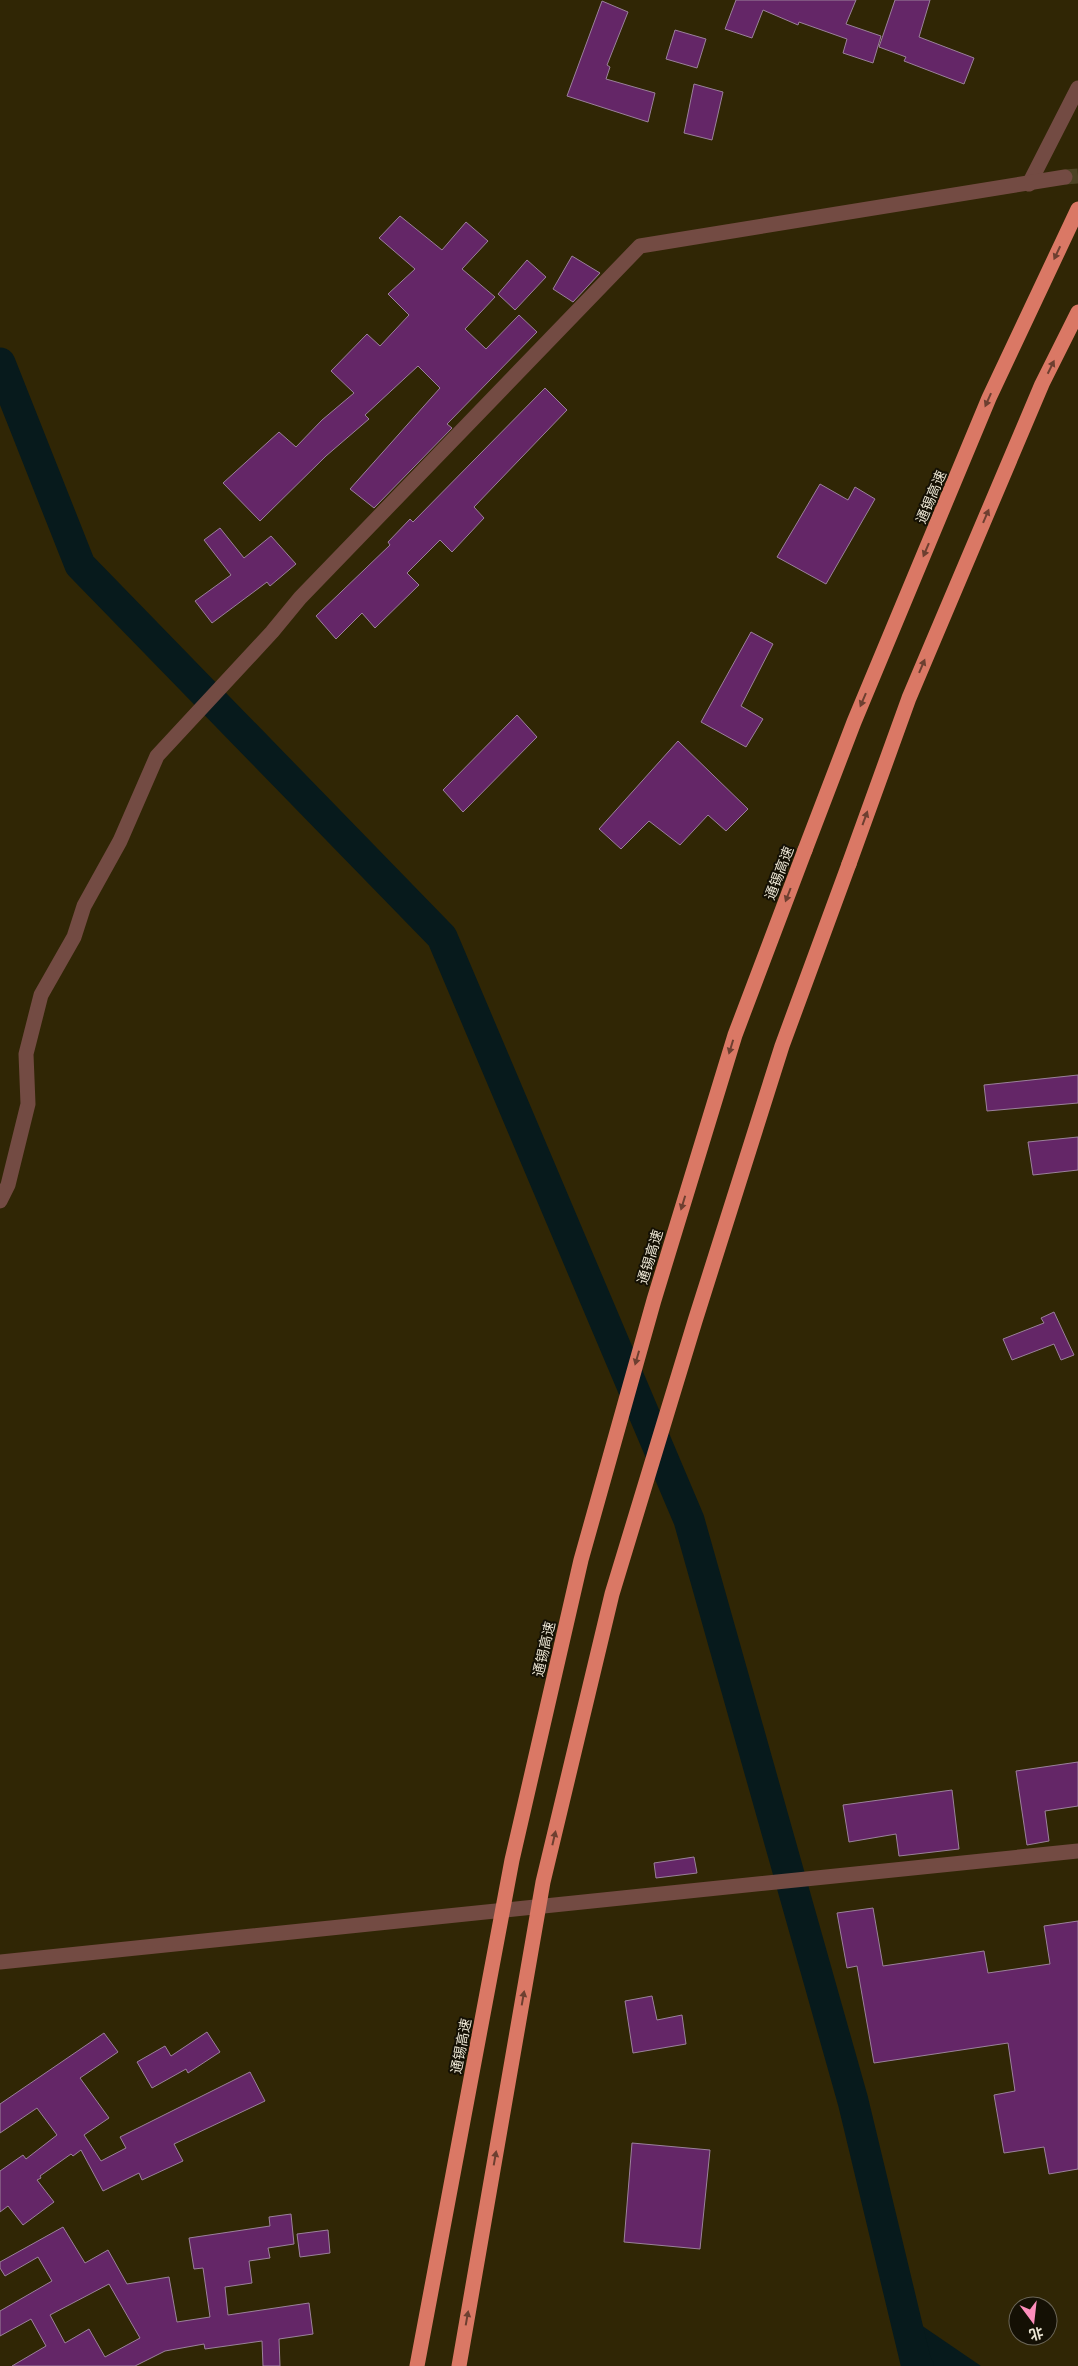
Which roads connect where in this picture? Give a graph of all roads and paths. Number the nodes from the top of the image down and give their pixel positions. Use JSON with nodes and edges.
{"nodes":[{"id":1,"x":1078,"y":88,"type":"edge"},
{"id":2,"x":1065,"y":177,"type":"tunnel mouth"},
{"id":3,"x":1029,"y":184,"type":"junction"},
{"id":4,"x":1078,"y":209,"type":"edge"},
{"id":5,"x":1078,"y":312,"type":"edge"},
{"id":6,"x":0,"y":1201,"type":"edge"},
{"id":7,"x":1078,"y":1852,"type":"edge"},
{"id":8,"x":0,"y":1962,"type":"edge"},
{"id":9,"x":417,"y":2366,"type":"edge"},
{"id":10,"x":459,"y":2366,"type":"edge"}],
"edges":[{"from":1,"to":3,"type":"street"},
{"from":2,"to":3,"type":"street"},
{"from":3,"to":6,"type":"street"},
{"from":4,"to":9,"type":"highway","name":"通锡高速","one_way":true,"bridge":true},
{"from":10,"to":5,"type":"highway","one_way":true,"bridge":true},
{"from":7,"to":8,"type":"street"}]}
